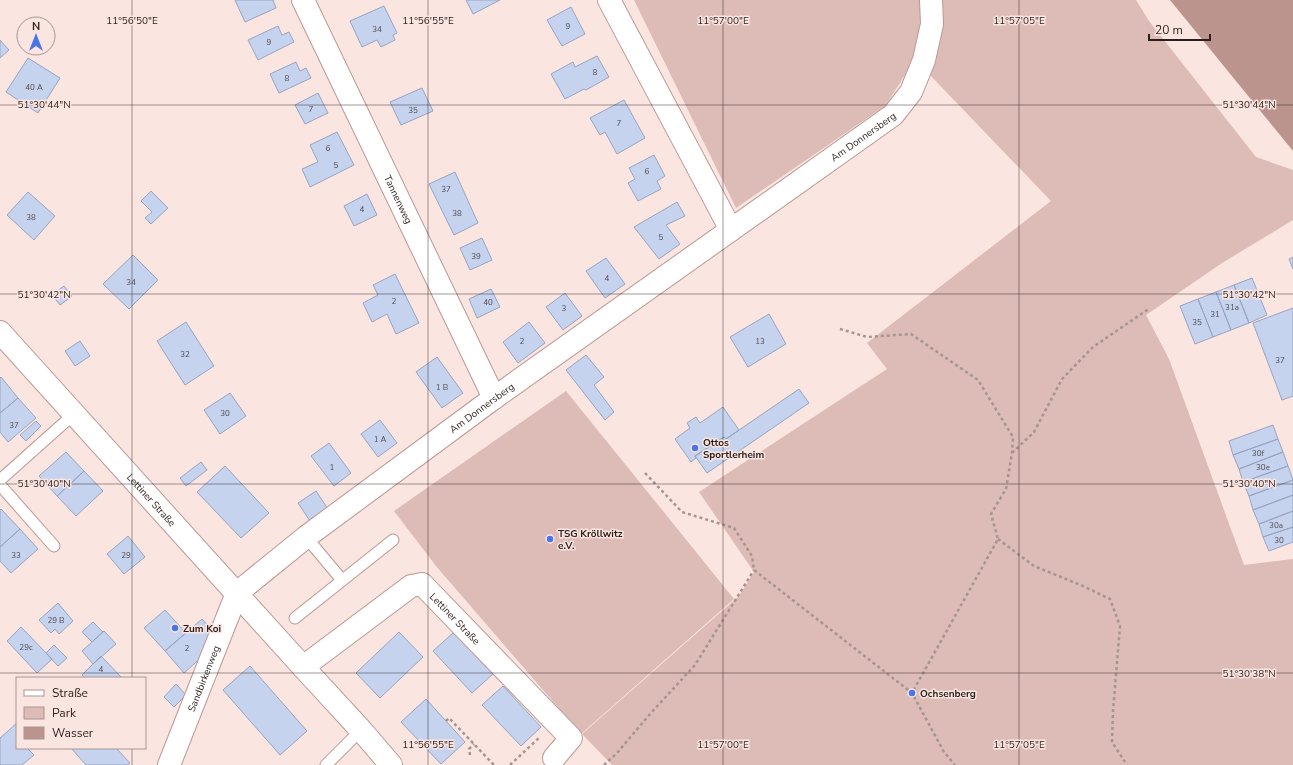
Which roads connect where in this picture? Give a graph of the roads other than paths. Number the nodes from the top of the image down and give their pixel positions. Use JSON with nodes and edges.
{"nodes":[{"id":1,"x":303,"y":0,"type":"edge"},
{"id":2,"x":609,"y":0,"type":"edge"},
{"id":3,"x":930,"y":0,"type":"edge"},
{"id":4,"x":731,"y":230,"type":"junction"},
{"id":5,"x":0,"y":332,"type":"edge"},
{"id":6,"x":494,"y":398,"type":"junction"},
{"id":7,"x":74,"y":414,"type":"junction"},
{"id":8,"x":0,"y":480,"type":"edge"},
{"id":9,"x":0,"y":485,"type":"edge"},
{"id":10,"x":306,"y":537,"type":"junction"},
{"id":11,"x":393,"y":540,"type":"dead end"},
{"id":12,"x":54,"y":546,"type":"dead end"},
{"id":13,"x":342,"y":580,"type":"junction"},
{"id":14,"x":237,"y":593,"type":"junction"},
{"id":15,"x":295,"y":618,"type":"dead end"},
{"id":16,"x":303,"y":667,"type":"junction"},
{"id":17,"x":361,"y":730,"type":"junction"},
{"id":18,"x":554,"y":758,"type":"dead end"},
{"id":19,"x":169,"y":765,"type":"edge"},
{"id":20,"x":326,"y":765,"type":"edge"},
{"id":21,"x":391,"y":765,"type":"edge"}],
"edges":[{"from":1,"to":6,"type":"street","name":"Tannenweg"},
{"from":2,"to":4,"type":"street"},
{"from":3,"to":4,"type":"street","name":"Am Donnersberg"},
{"from":4,"to":6,"type":"street","name":"Am Donnersberg"},
{"from":5,"to":7,"type":"street","name":"Lettiner Straße"},
{"from":6,"to":10,"type":"street","name":"Am Donnersberg"},
{"from":7,"to":8,"type":"lane"},
{"from":7,"to":14,"type":"street","name":"Lettiner Straße"},
{"from":9,"to":12,"type":"lane"},
{"from":10,"to":13,"type":"lane"},
{"from":10,"to":14,"type":"street","name":"Am Donnersberg"},
{"from":11,"to":13,"type":"lane"},
{"from":13,"to":15,"type":"lane"},
{"from":14,"to":16,"type":"street","name":"Lettiner Straße"},
{"from":14,"to":19,"type":"street","name":"Sandbirkenweg"},
{"from":16,"to":17,"type":"street","name":"Lettiner Straße"},
{"from":16,"to":18,"type":"street","name":"Lettiner Straße"},
{"from":17,"to":20,"type":"lane"},
{"from":17,"to":21,"type":"street","name":"Lettiner Straße"}]}
